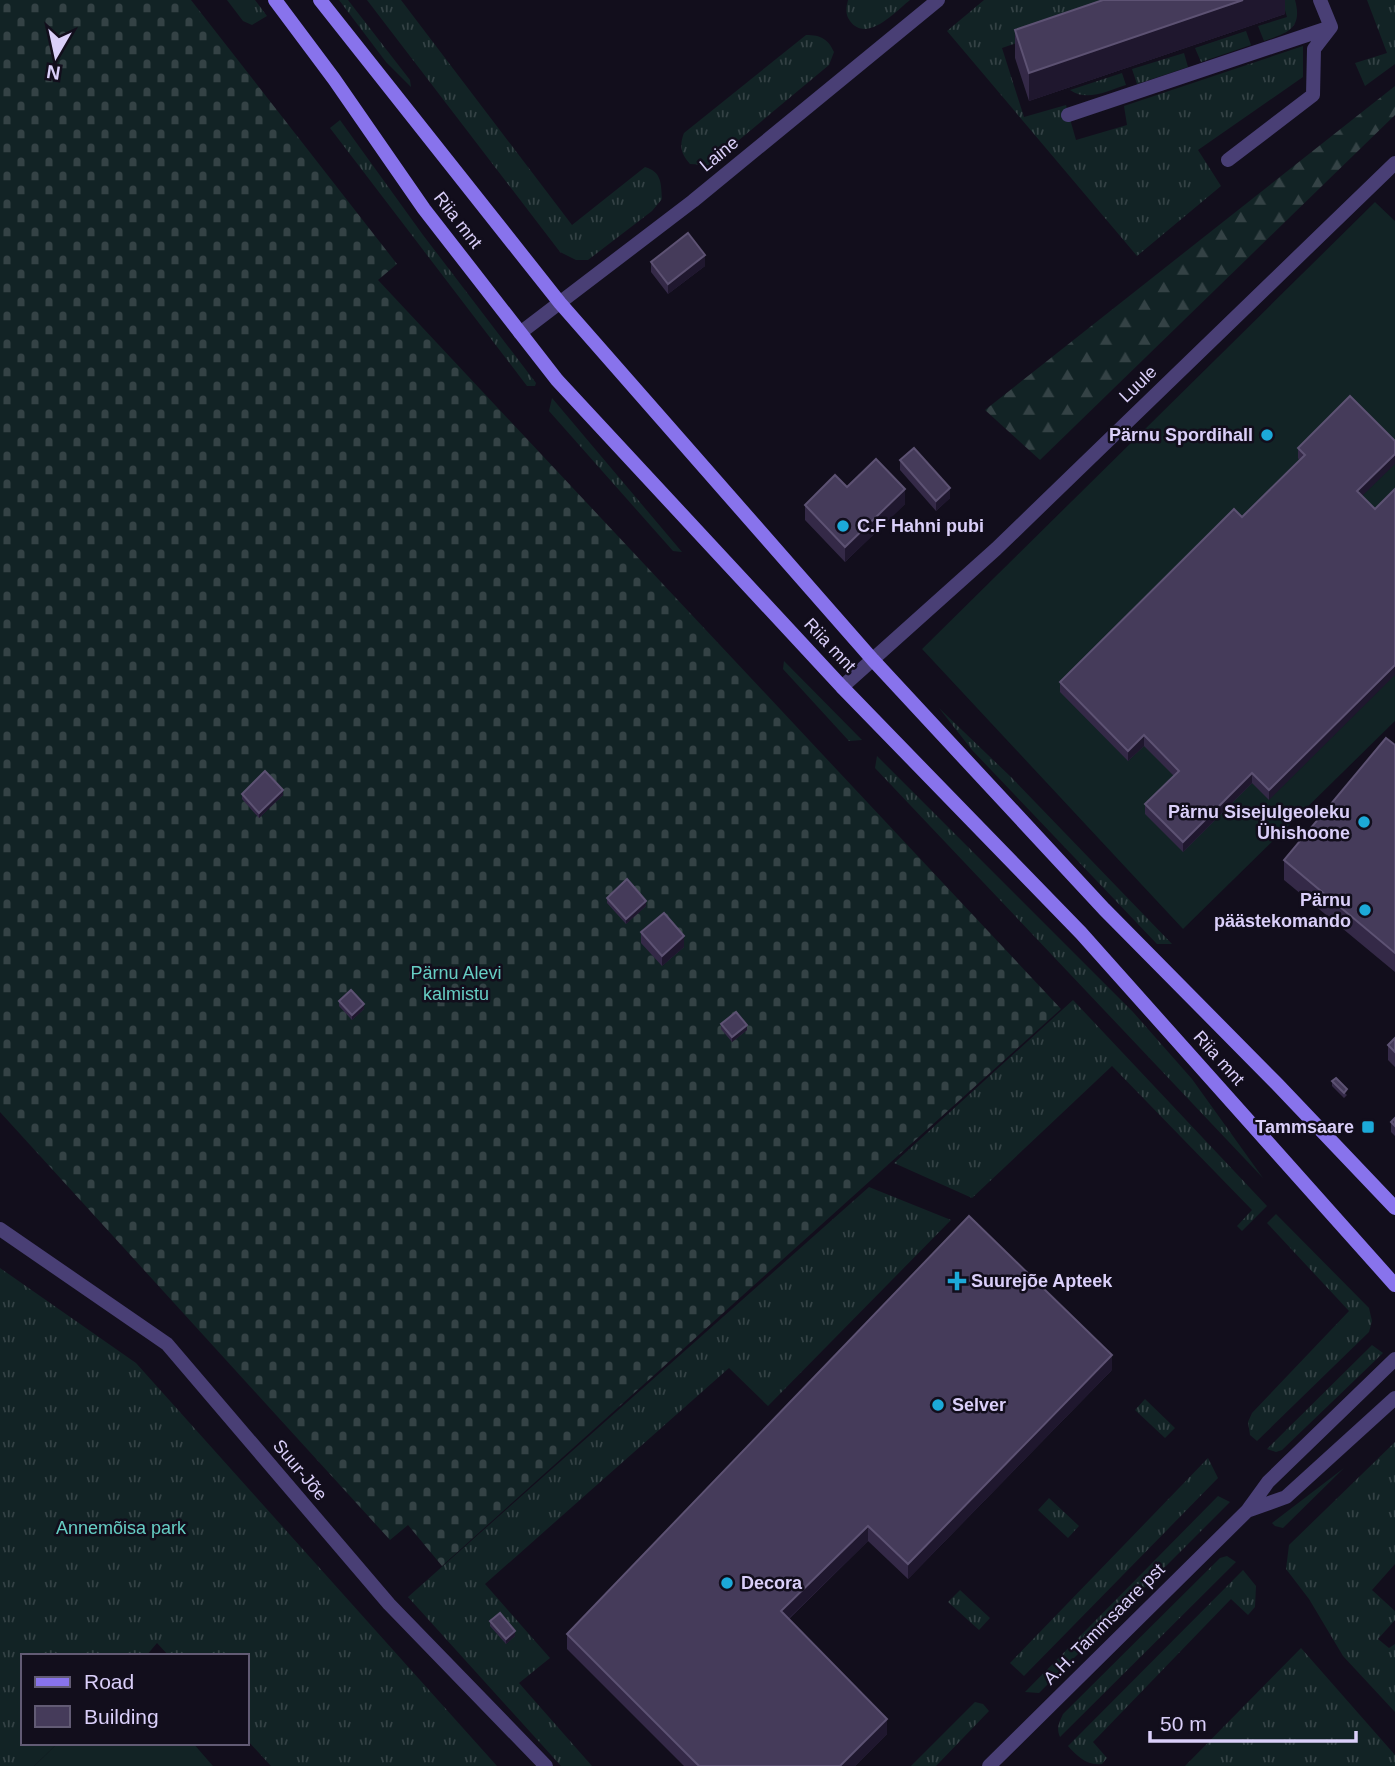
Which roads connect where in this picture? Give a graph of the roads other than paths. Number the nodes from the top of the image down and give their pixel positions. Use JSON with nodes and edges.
{"nodes":[{"id":1,"x":275,"y":0,"type":"edge"},
{"id":2,"x":320,"y":0,"type":"edge"},
{"id":3,"x":938,"y":0,"type":"edge"},
{"id":4,"x":1320,"y":0,"type":"edge"},
{"id":5,"x":1331,"y":27,"type":"junction"},
{"id":6,"x":1068,"y":115,"type":"dead end"},
{"id":7,"x":1228,"y":160,"type":"dead end"},
{"id":8,"x":1395,"y":163,"type":"edge"},
{"id":9,"x":560,"y":303,"type":"junction"},
{"id":10,"x":520,"y":333,"type":"junction"},
{"id":11,"x":873,"y":660,"type":"junction"},
{"id":12,"x":842,"y":687,"type":"junction"},
{"id":13,"x":1395,"y":1209,"type":"edge"},
{"id":14,"x":0,"y":1229,"type":"edge"},
{"id":15,"x":1395,"y":1285,"type":"edge"},
{"id":16,"x":1395,"y":1359,"type":"edge"},
{"id":17,"x":1395,"y":1398,"type":"edge"},
{"id":18,"x":1247,"y":1511,"type":"junction"},
{"id":19,"x":546,"y":1766,"type":"edge"},
{"id":20,"x":989,"y":1766,"type":"edge"}],
"edges":[{"from":1,"to":10,"type":"main road","name":"Riia mnt"},
{"from":2,"to":9,"type":"main road","name":"Riia mnt"},
{"from":3,"to":9,"type":"street","name":"Laine"},
{"from":4,"to":5,"type":"street"},
{"from":5,"to":6,"type":"street"},
{"from":5,"to":7,"type":"street"},
{"from":8,"to":11,"type":"street","name":"Luule"},
{"from":9,"to":10,"type":"street","name":"Laine"},
{"from":9,"to":11,"type":"main road","name":"Riia mnt"},
{"from":10,"to":12,"type":"main road","name":"Riia mnt"},
{"from":11,"to":12,"type":"street","name":"Luule"},
{"from":11,"to":13,"type":"main road","name":"Riia mnt"},
{"from":12,"to":15,"type":"main road","name":"Riia mnt"},
{"from":14,"to":19,"type":"street","name":"Suur-Jõe"},
{"from":16,"to":18,"type":"street","name":"A.H. Tammsaare pst"},
{"from":17,"to":18,"type":"street","name":"A.H. Tammsaare pst"},
{"from":18,"to":20,"type":"street","name":"A.H. Tammsaare pst"}]}
